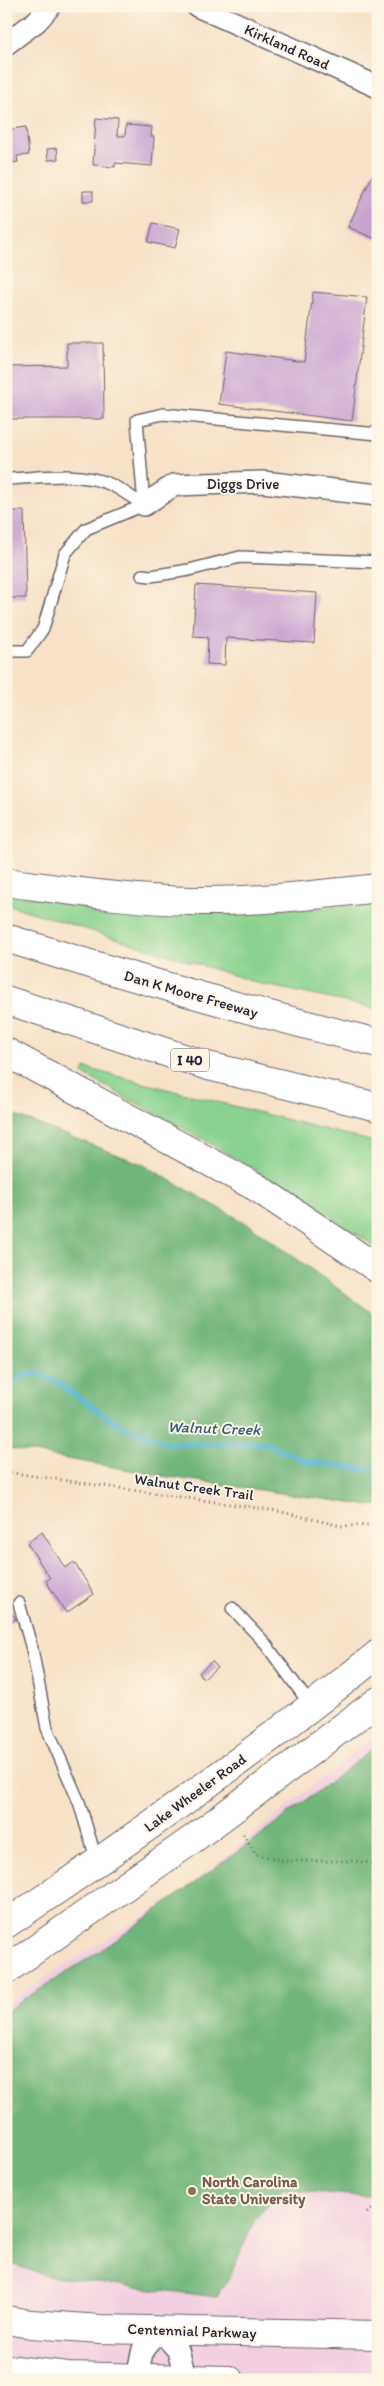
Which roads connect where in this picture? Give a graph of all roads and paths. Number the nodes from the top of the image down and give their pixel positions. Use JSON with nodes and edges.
{"nodes":[{"id":1,"x":50,"y":6,"type":"edge"},
{"id":2,"x":197,"y":6,"type":"edge"},
{"id":3,"x":6,"y":44,"type":"edge"},
{"id":4,"x":378,"y":87,"type":"edge"},
{"id":5,"x":378,"y":434,"type":"edge"},
{"id":6,"x":6,"y":479,"type":"edge"},
{"id":7,"x":378,"y":495,"type":"edge"},
{"id":8,"x":144,"y":505,"type":"junction"},
{"id":9,"x":378,"y":562,"type":"edge"},
{"id":10,"x":142,"y":575,"type":"dead end"},
{"id":11,"x":6,"y":651,"type":"edge"},
{"id":12,"x":6,"y":882,"type":"edge"},
{"id":13,"x":378,"y":888,"type":"edge"},
{"id":14,"x":6,"y":938,"type":"edge"},
{"id":15,"x":6,"y":1000,"type":"edge"},
{"id":16,"x":378,"y":1043,"type":"edge"},
{"id":17,"x":6,"y":1052,"type":"edge"},
{"id":18,"x":378,"y":1107,"type":"edge"},
{"id":19,"x":378,"y":1269,"type":"edge"},
{"id":20,"x":6,"y":1472,"type":"edge"},
{"id":21,"x":378,"y":1525,"type":"edge"},
{"id":22,"x":19,"y":1603,"type":"dead end"},
{"id":23,"x":232,"y":1608,"type":"dead end"},
{"id":24,"x":378,"y":1654,"type":"edge"},
{"id":25,"x":378,"y":1700,"type":"edge"},
{"id":26,"x":312,"y":1707,"type":"junction"},
{"id":27,"x":242,"y":1834,"type":"dead end"},
{"id":28,"x":97,"y":1863,"type":"junction"},
{"id":29,"x":378,"y":1864,"type":"edge"},
{"id":30,"x":6,"y":1924,"type":"edge"},
{"id":31,"x":6,"y":1970,"type":"edge"},
{"id":32,"x":378,"y":2205,"type":"edge"},
{"id":33,"x":367,"y":2213,"type":"dead end"},
{"id":34,"x":6,"y":2320,"type":"edge"},
{"id":35,"x":160,"y":2330,"type":"junction"},
{"id":36,"x":378,"y":2335,"type":"edge"},
{"id":37,"x":6,"y":2369,"type":"edge"},
{"id":38,"x":136,"y":2379,"type":"edge"},
{"id":39,"x":186,"y":2379,"type":"edge"},
{"id":40,"x":229,"y":2380,"type":"edge"}],
"edges":[{"from":1,"to":3,"type":"street"},
{"from":2,"to":4,"type":"street","name":"Kirkland Road"},
{"from":5,"to":8,"type":"lane"},
{"from":6,"to":8,"type":"lane"},
{"from":7,"to":8,"type":"street","name":"Diggs Drive"},
{"from":8,"to":11,"type":"lane"},
{"from":9,"to":10,"type":"lane"},
{"from":12,"to":13,"type":"main road"},
{"from":14,"to":16,"type":"main road","name":"Dan K Moore Freeway"},
{"from":15,"to":18,"type":"main road","number":"I 40"},
{"from":17,"to":19,"type":"main road"},
{"from":20,"to":21,"type":"path","name":"Walnut Creek Trail"},
{"from":22,"to":28,"type":"lane"},
{"from":23,"to":26,"type":"lane"},
{"from":24,"to":26,"type":"main road","name":"Lake Wheeler Road"},
{"from":25,"to":31,"type":"main road"},
{"from":26,"to":28,"type":"main road","name":"Lake Wheeler Road"},
{"from":27,"to":29,"type":"path"},
{"from":28,"to":30,"type":"main road","name":"Lake Wheeler Road"},
{"from":32,"to":33,"type":"path"},
{"from":34,"to":35,"type":"main road","name":"Centennial Parkway"},
{"from":35,"to":36,"type":"main road","name":"Centennial Parkway"},
{"from":35,"to":38,"type":"street"},
{"from":35,"to":39,"type":"street"},
{"from":37,"to":38,"type":"main road"},
{"from":38,"to":39,"type":"main road"},
{"from":39,"to":40,"type":"main road"}]}
